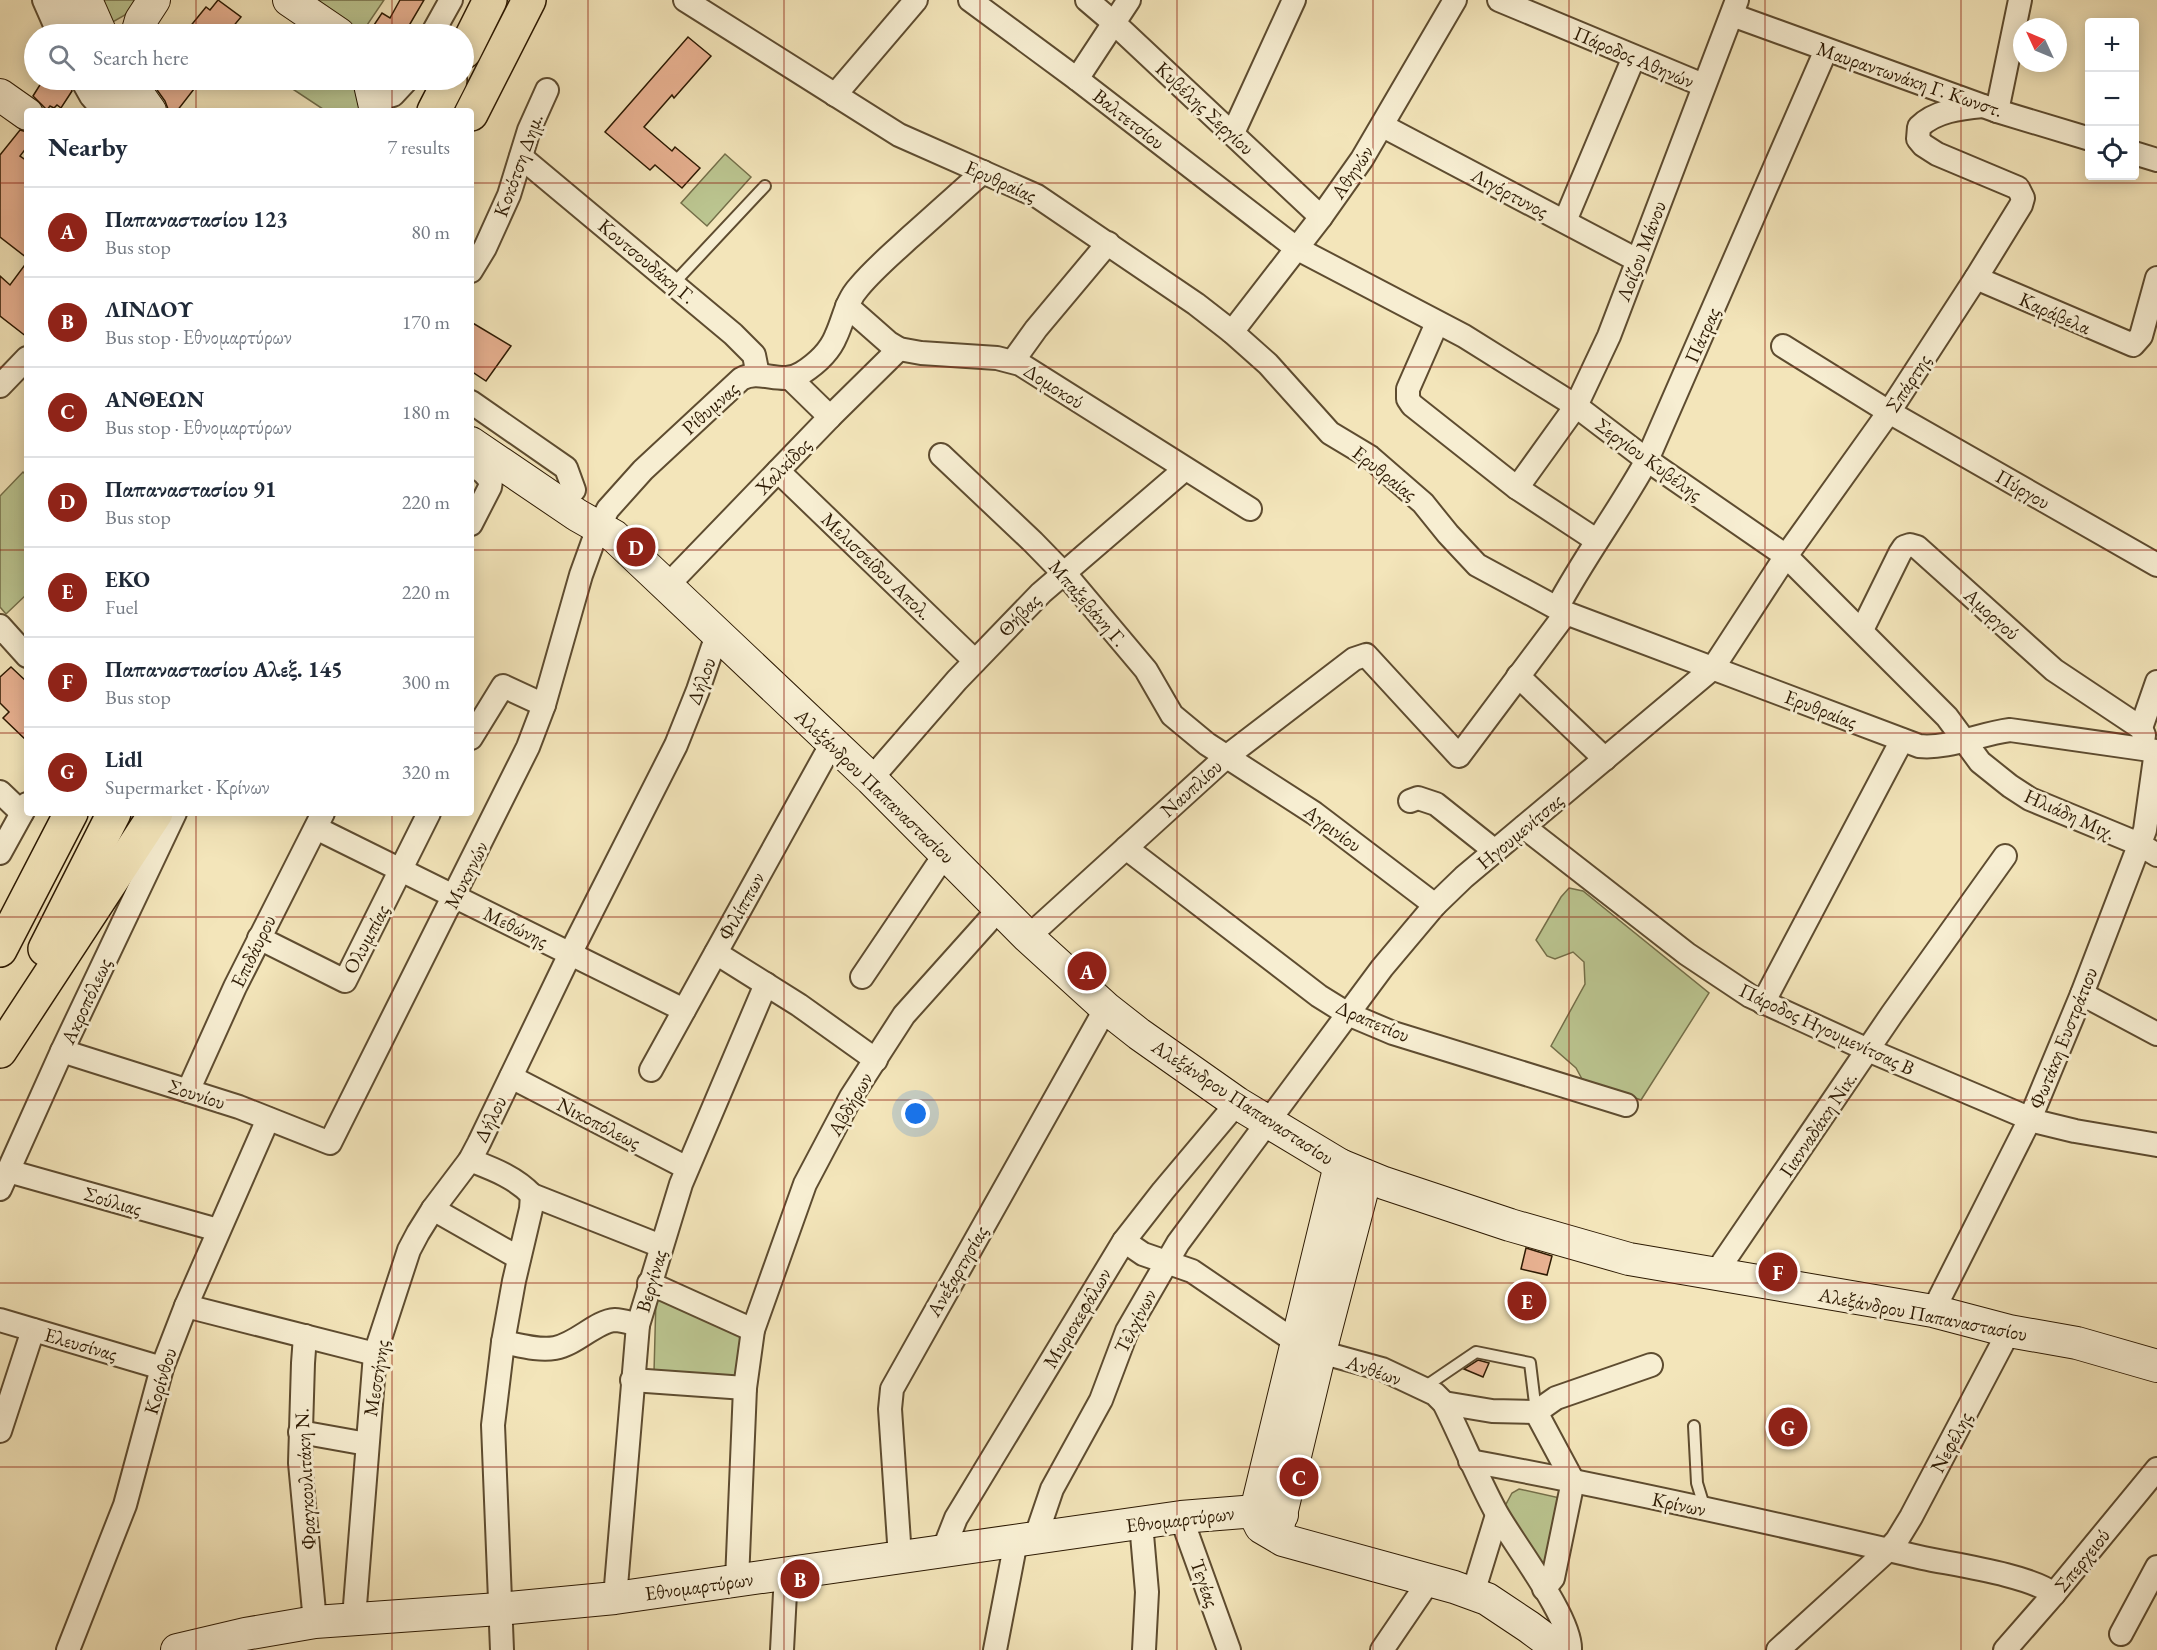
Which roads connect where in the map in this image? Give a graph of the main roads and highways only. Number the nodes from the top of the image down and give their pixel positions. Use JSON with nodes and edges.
{"nodes":[{"id":1,"x":61,"y":0,"type":"edge"},
{"id":2,"x":86,"y":0,"type":"edge"},
{"id":3,"x":154,"y":0,"type":"edge"},
{"id":4,"x":289,"y":0,"type":"edge"},
{"id":5,"x":490,"y":0,"type":"edge"},
{"id":6,"x":530,"y":0,"type":"edge"},
{"id":7,"x":72,"y":24,"type":"edge"},
{"id":8,"x":97,"y":24,"type":"edge"},
{"id":9,"x":140,"y":24,"type":"edge"},
{"id":10,"x":324,"y":24,"type":"edge"},
{"id":11,"x":474,"y":32,"type":"edge"},
{"id":12,"x":135,"y":90,"type":"edge"},
{"id":13,"x":144,"y":90,"type":"edge"},
{"id":14,"x":445,"y":90,"type":"edge"},
{"id":15,"x":0,"y":95,"type":"edge"},
{"id":16,"x":91,"y":95,"type":"edge"},
{"id":17,"x":116,"y":108,"type":"edge"},
{"id":18,"x":149,"y":108,"type":"edge"},
{"id":19,"x":150,"y":108,"type":"edge"},
{"id":20,"x":436,"y":108,"type":"edge"},
{"id":21,"x":474,"y":108,"type":"edge"},
{"id":22,"x":24,"y":112,"type":"edge"},
{"id":23,"x":474,"y":424,"type":"edge"},
{"id":24,"x":474,"y":445,"type":"edge"},
{"id":25,"x":526,"y":469,"type":"junction"},
{"id":26,"x":604,"y":526,"type":"junction"},
{"id":27,"x":69,"y":816,"type":"edge"},
{"id":28,"x":112,"y":816,"type":"edge"},
{"id":29,"x":154,"y":816,"type":"edge"},
{"id":30,"x":0,"y":950,"type":"edge"},
{"id":31,"x":0,"y":1039,"type":"edge"},
{"id":32,"x":0,"y":1051,"type":"edge"},
{"id":33,"x":1353,"y":1171,"type":"junction"},
{"id":34,"x":2157,"y":1366,"type":"edge"},
{"id":35,"x":1267,"y":1520,"type":"junction"},
{"id":36,"x":177,"y":1650,"type":"edge"},
{"id":37,"x":1560,"y":1650,"type":"edge"}],
"edges":[{"from":1,"to":7,"type":"main road"},
{"from":2,"to":8,"type":"main road"},
{"from":3,"to":9,"type":"main road"},
{"from":4,"to":10,"type":"main road"},
{"from":5,"to":11,"type":"highway"},
{"from":6,"to":21,"type":"highway"},
{"from":12,"to":18,"type":"main road"},
{"from":13,"to":19,"type":"main road"},
{"from":14,"to":20,"type":"highway"},
{"from":15,"to":22,"type":"main road"},
{"from":16,"to":17,"type":"main road"},
{"from":23,"to":25,"type":"main road","name":"Αλεξάνδρου Παπαναστασίου"},
{"from":24,"to":25,"type":"main road","name":"Αλεξάνδρου Παπαναστασίου"},
{"from":25,"to":26,"type":"main road","name":"Αλεξάνδρου Παπαναστασίου"},
{"from":25,"to":26,"type":"main road","name":"Αλεξάνδρου Παπαναστασίου"},
{"from":26,"to":33,"type":"main road","name":"Αλεξάνδρου Παπαναστασίου"},
{"from":27,"to":30,"type":"highway"},
{"from":28,"to":31,"type":"highway"},
{"from":29,"to":32,"type":"highway"},
{"from":33,"to":34,"type":"main road","name":"Αλεξάνδρου Παπαναστασίου"},
{"from":33,"to":35,"type":"main road","name":"Εθνομαρτύρων"},
{"from":35,"to":36,"type":"main road","name":"Εθνομαρτύρων"},
{"from":35,"to":37,"type":"main road"}]}
